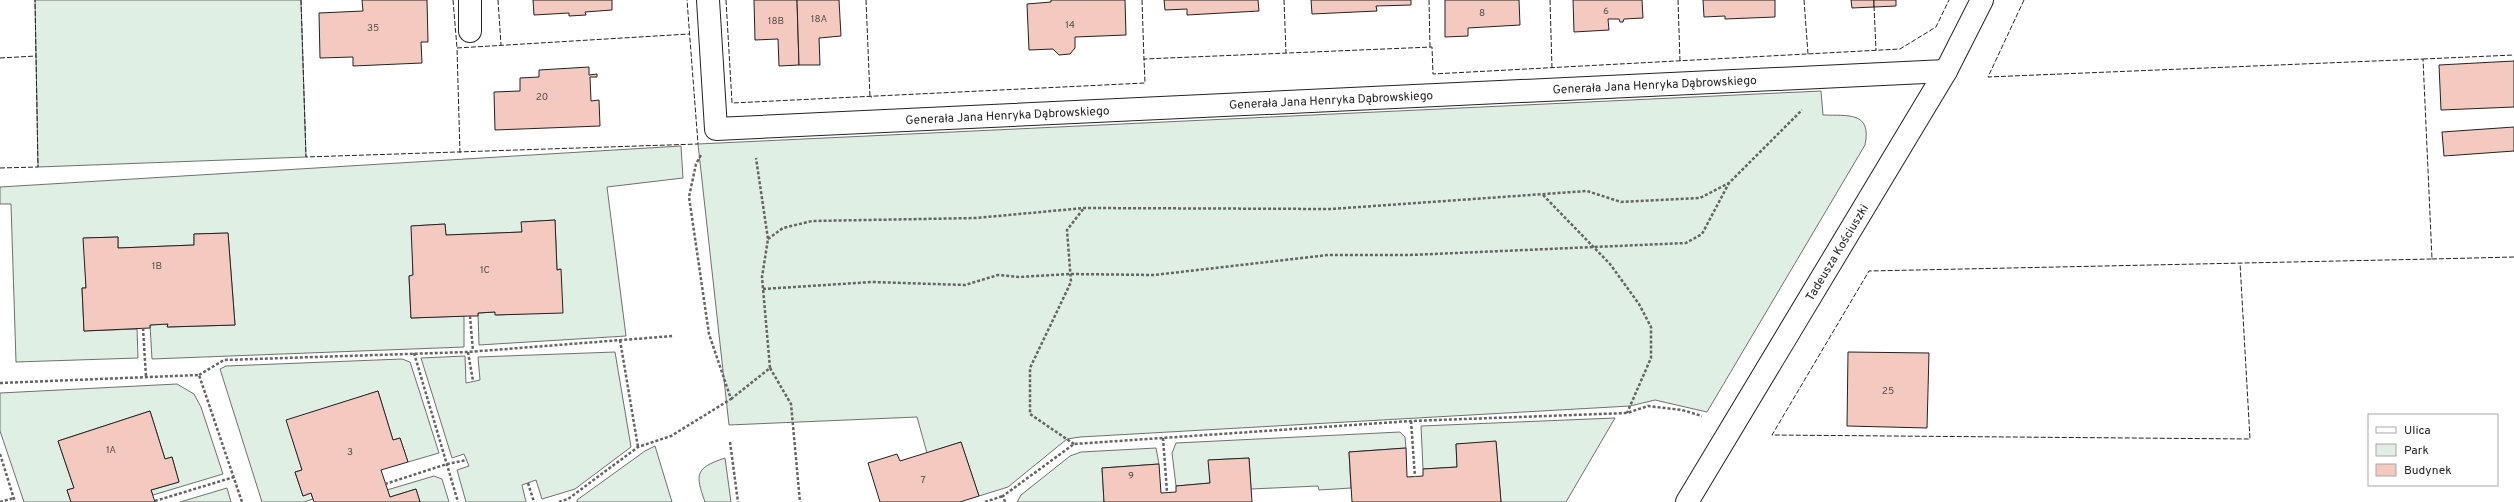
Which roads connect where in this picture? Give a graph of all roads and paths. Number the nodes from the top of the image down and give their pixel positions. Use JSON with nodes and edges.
{"nodes":[{"id":1,"x":470,"y":0,"type":"edge"},
{"id":2,"x":708,"y":0,"type":"edge"},
{"id":3,"x":1982,"y":0,"type":"edge"},
{"id":4,"x":470,"y":31,"type":"dead end"},
{"id":5,"x":1946,"y":71,"type":"junction"},
{"id":6,"x":1805,"y":107,"type":"dead end"},
{"id":7,"x":751,"y":128,"type":"junction"},
{"id":8,"x":716,"y":129,"type":"junction"},
{"id":9,"x":1729,"y":183,"type":"junction"},
{"id":10,"x":1543,"y":194,"type":"junction"},
{"id":11,"x":1084,"y":208,"type":"junction"},
{"id":12,"x":768,"y":239,"type":"junction"},
{"id":13,"x":1592,"y":246,"type":"junction"},
{"id":14,"x":1070,"y":274,"type":"junction"},
{"id":15,"x":763,"y":289,"type":"junction"},
{"id":16,"x":470,"y":316,"type":"dead end"},
{"id":17,"x":143,"y":328,"type":"dead end"},
{"id":18,"x":673,"y":336,"type":"dead end"},
{"id":19,"x":620,"y":340,"type":"junction"},
{"id":20,"x":473,"y":351,"type":"junction"},
{"id":21,"x":468,"y":352,"type":"junction"},
{"id":22,"x":414,"y":353,"type":"junction"},
{"id":23,"x":770,"y":368,"type":"junction"},
{"id":24,"x":199,"y":375,"type":"junction"},
{"id":25,"x":146,"y":377,"type":"junction"},
{"id":26,"x":473,"y":381,"type":"dead end"},
{"id":27,"x":0,"y":383,"type":"edge"},
{"id":28,"x":731,"y":399,"type":"junction"},
{"id":29,"x":1627,"y":413,"type":"junction"},
{"id":30,"x":1705,"y":416,"type":"dead end"},
{"id":31,"x":1411,"y":421,"type":"junction"},
{"id":32,"x":1163,"y":438,"type":"junction"},
{"id":33,"x":730,"y":442,"type":"dead end"},
{"id":34,"x":1074,"y":444,"type":"junction"},
{"id":35,"x":638,"y":447,"type":"junction"},
{"id":36,"x":0,"y":454,"type":"edge"},
{"id":37,"x":467,"y":460,"type":"dead end"},
{"id":38,"x":447,"y":464,"type":"junction"},
{"id":39,"x":234,"y":477,"type":"junction"},
{"id":40,"x":1415,"y":477,"type":"dead end"},
{"id":41,"x":528,"y":483,"type":"dead end"},
{"id":42,"x":385,"y":484,"type":"dead end"},
{"id":43,"x":1167,"y":492,"type":"dead end"},
{"id":44,"x":1003,"y":496,"type":"junction"},
{"id":45,"x":14,"y":498,"type":"junction"},
{"id":46,"x":569,"y":500,"type":"edge"},
{"id":47,"x":155,"y":501,"type":"edge"},
{"id":48,"x":0,"y":502,"type":"edge"},
{"id":49,"x":15,"y":502,"type":"edge"},
{"id":50,"x":242,"y":502,"type":"edge"},
{"id":51,"x":458,"y":502,"type":"edge"},
{"id":52,"x":534,"y":502,"type":"edge"},
{"id":53,"x":559,"y":502,"type":"edge"},
{"id":54,"x":738,"y":502,"type":"edge"},
{"id":55,"x":800,"y":502,"type":"edge"},
{"id":56,"x":985,"y":502,"type":"edge"},
{"id":57,"x":1005,"y":502,"type":"edge"},
{"id":58,"x":1687,"y":502,"type":"edge"}],
"edges":[{"from":1,"to":4,"type":"street"},
{"from":2,"to":8,"type":"street"},
{"from":3,"to":5,"type":"street","name":"Tadeusza Kościuszki"},
{"from":5,"to":7,"type":"street","name":"Generała Jana Henryka Dąbrowskiego"},
{"from":5,"to":58,"type":"street","name":"Tadeusza Kościuszki"},
{"from":6,"to":9,"type":"path"},
{"from":7,"to":8,"type":"street","name":"Generała Jana Henryka Dąbrowskiego"},
{"from":7,"to":12,"type":"path"},
{"from":8,"to":28,"type":"path"},
{"from":9,"to":10,"type":"path"},
{"from":9,"to":13,"type":"path"},
{"from":10,"to":11,"type":"path"},
{"from":10,"to":13,"type":"path"},
{"from":11,"to":12,"type":"path"},
{"from":11,"to":14,"type":"path"},
{"from":12,"to":15,"type":"path"},
{"from":13,"to":14,"type":"path"},
{"from":13,"to":29,"type":"path"},
{"from":14,"to":15,"type":"path"},
{"from":14,"to":34,"type":"path"},
{"from":15,"to":23,"type":"path"},
{"from":16,"to":20,"type":"path"},
{"from":17,"to":25,"type":"path"},
{"from":18,"to":19,"type":"path"},
{"from":19,"to":20,"type":"path"},
{"from":19,"to":35,"type":"path"},
{"from":20,"to":21,"type":"path"},
{"from":21,"to":22,"type":"path"},
{"from":21,"to":26,"type":"path"},
{"from":22,"to":24,"type":"path"},
{"from":22,"to":38,"type":"path"},
{"from":23,"to":28,"type":"path"},
{"from":23,"to":55,"type":"path"},
{"from":24,"to":25,"type":"path"},
{"from":24,"to":39,"type":"path"},
{"from":25,"to":27,"type":"path"},
{"from":28,"to":35,"type":"path"},
{"from":29,"to":30,"type":"path"},
{"from":29,"to":31,"type":"path"},
{"from":31,"to":32,"type":"path"},
{"from":31,"to":40,"type":"path"},
{"from":32,"to":34,"type":"path"},
{"from":32,"to":43,"type":"path"},
{"from":33,"to":54,"type":"path"},
{"from":34,"to":44,"type":"path"},
{"from":35,"to":46,"type":"path"},
{"from":36,"to":45,"type":"path"},
{"from":37,"to":38,"type":"path"},
{"from":38,"to":42,"type":"path"},
{"from":38,"to":51,"type":"path"},
{"from":39,"to":47,"type":"path"},
{"from":39,"to":50,"type":"path"},
{"from":41,"to":52,"type":"path"},
{"from":44,"to":56,"type":"path"},
{"from":44,"to":57,"type":"path"},
{"from":45,"to":48,"type":"path"},
{"from":45,"to":49,"type":"path"},
{"from":46,"to":53,"type":"path"}]}
